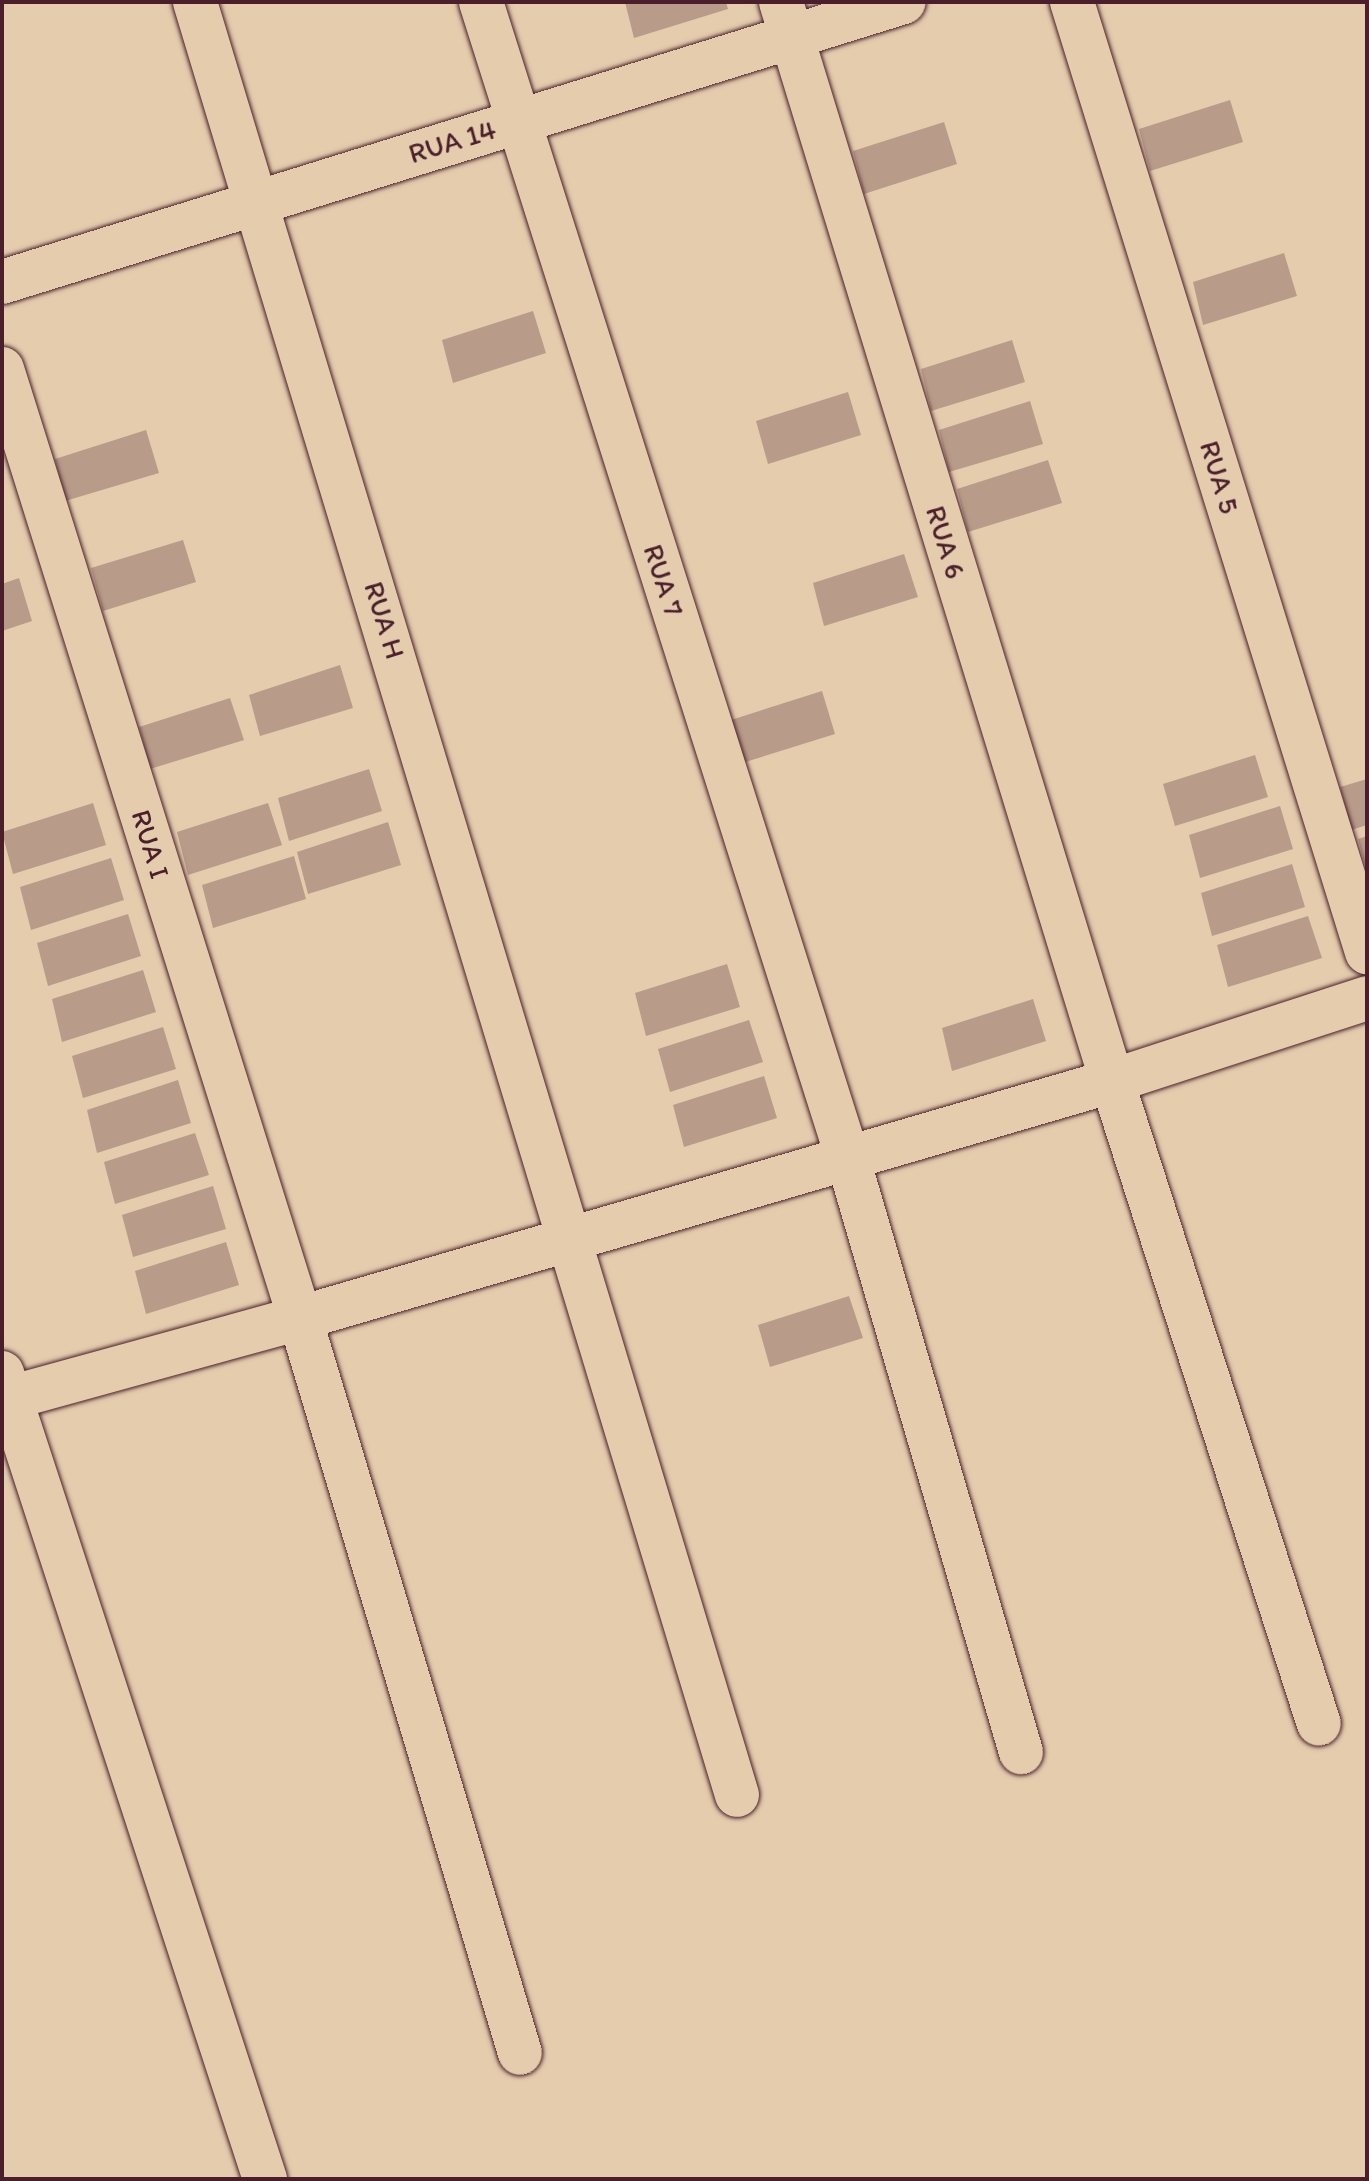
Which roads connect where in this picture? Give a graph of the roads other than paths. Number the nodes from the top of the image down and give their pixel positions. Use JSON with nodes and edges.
{"nodes":[{"id":1,"x":195,"y":2,"type":"edge"},
{"id":2,"x":481,"y":2,"type":"edge"},
{"id":3,"x":904,"y":2,"type":"edge"},
{"id":4,"x":1072,"y":2,"type":"edge"},
{"id":5,"x":786,"y":19,"type":"edge"},
{"id":6,"x":517,"y":120,"type":"junction"},
{"id":7,"x":259,"y":201,"type":"junction"},
{"id":8,"x":2,"y":282,"type":"edge"},
{"id":9,"x":2,"y":369,"type":"edge"},
{"id":10,"x":1367,"y":952,"type":"edge"},
{"id":11,"x":1367,"y":998,"type":"edge"},
{"id":12,"x":1112,"y":1081,"type":"junction"},
{"id":13,"x":848,"y":1159,"type":"junction"},
{"id":14,"x":569,"y":1240,"type":"junction"},
{"id":15,"x":300,"y":1318,"type":"junction"},
{"id":16,"x":4,"y":1390,"type":"edge"},
{"id":17,"x":1319,"y":1724,"type":"dead end"},
{"id":18,"x":1021,"y":1752,"type":"dead end"},
{"id":19,"x":737,"y":1795,"type":"dead end"},
{"id":20,"x":520,"y":2053,"type":"dead end"},
{"id":21,"x":265,"y":2179,"type":"edge"}],
"edges":[{"from":1,"to":7,"type":"street","name":"RUA H"},
{"from":2,"to":6,"type":"street","name":"RUA 7"},
{"from":3,"to":5,"type":"street","name":"RUA 14"},
{"from":4,"to":10,"type":"street","name":"RUA 5"},
{"from":5,"to":6,"type":"street","name":"RUA 14"},
{"from":5,"to":12,"type":"street","name":"RUA 6"},
{"from":6,"to":7,"type":"street","name":"RUA 14"},
{"from":6,"to":13,"type":"street","name":"RUA 7"},
{"from":7,"to":8,"type":"street","name":"RUA 14"},
{"from":7,"to":14,"type":"street","name":"RUA H"},
{"from":9,"to":15,"type":"street","name":"RUA I"},
{"from":11,"to":12,"type":"street"},
{"from":12,"to":13,"type":"street"},
{"from":12,"to":17,"type":"street","name":"RUA 6"},
{"from":13,"to":14,"type":"street"},
{"from":13,"to":18,"type":"street","name":"RUA 7"},
{"from":14,"to":15,"type":"street"},
{"from":14,"to":19,"type":"street","name":"RUA H"},
{"from":15,"to":16,"type":"street"},
{"from":15,"to":20,"type":"street","name":"RUA I"},
{"from":16,"to":21,"type":"street"}]}
